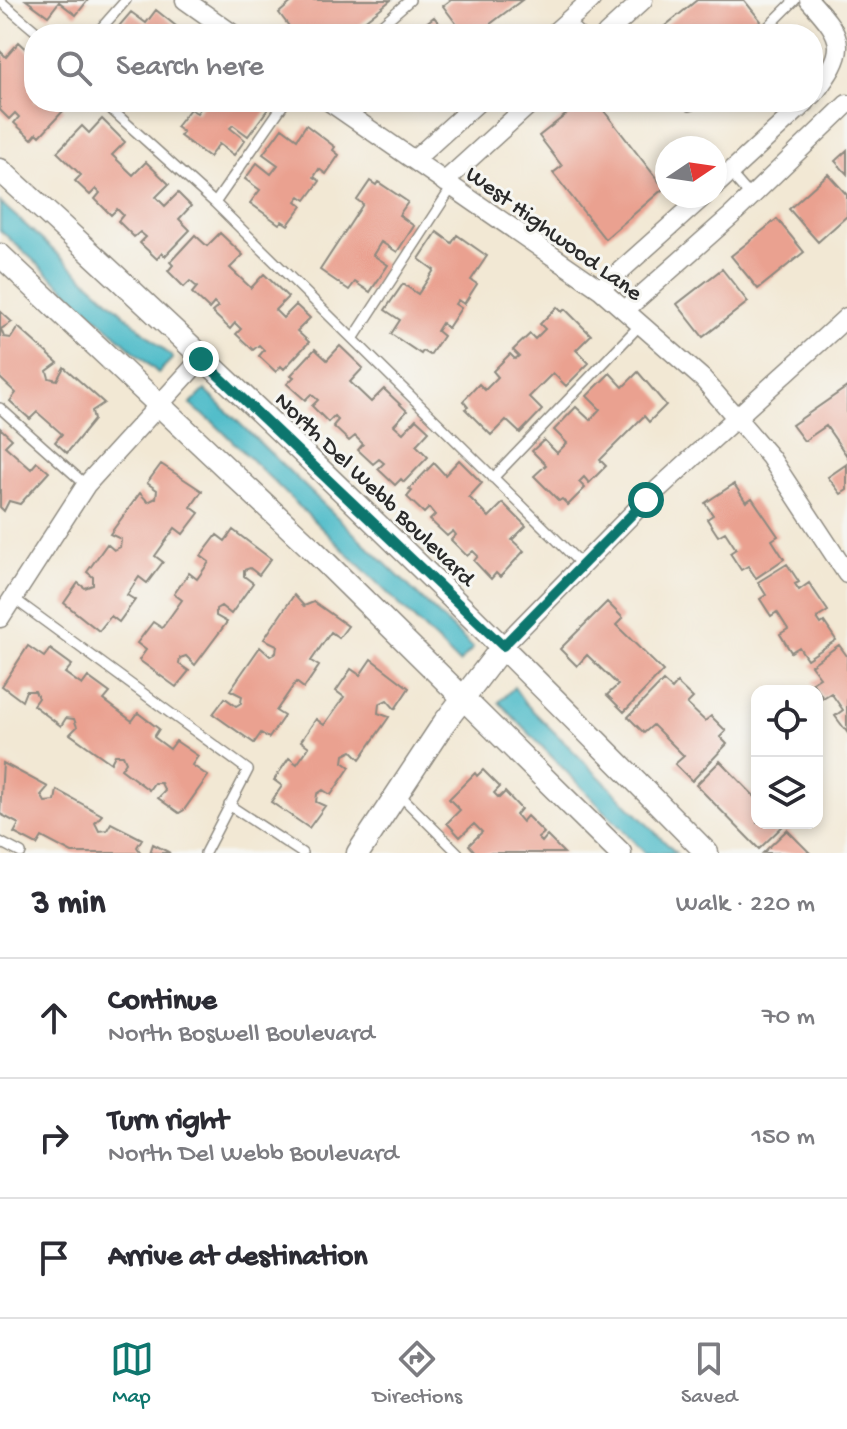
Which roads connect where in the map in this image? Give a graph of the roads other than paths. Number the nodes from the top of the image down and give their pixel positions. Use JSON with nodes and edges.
{"nodes":[{"id":1,"x":126,"y":0,"type":"edge"},
{"id":2,"x":185,"y":0,"type":"edge"},
{"id":3,"x":410,"y":0,"type":"edge"},
{"id":4,"x":591,"y":0,"type":"edge"},
{"id":5,"x":643,"y":0,"type":"edge"},
{"id":6,"x":795,"y":0,"type":"edge"},
{"id":7,"x":809,"y":0,"type":"edge"},
{"id":8,"x":0,"y":1,"type":"edge"},
{"id":9,"x":27,"y":24,"type":"edge"},
{"id":10,"x":105,"y":24,"type":"edge"},
{"id":11,"x":219,"y":24,"type":"edge"},
{"id":12,"x":382,"y":24,"type":"edge"},
{"id":13,"x":577,"y":24,"type":"edge"},
{"id":14,"x":617,"y":24,"type":"edge"},
{"id":15,"x":771,"y":24,"type":"edge"},
{"id":16,"x":847,"y":43,"type":"edge"},
{"id":17,"x":823,"y":86,"type":"edge"},
{"id":18,"x":847,"y":104,"type":"edge"},
{"id":19,"x":114,"y":112,"type":"edge"},
{"id":20,"x":278,"y":112,"type":"edge"},
{"id":21,"x":344,"y":112,"type":"edge"},
{"id":22,"x":467,"y":112,"type":"edge"},
{"id":23,"x":522,"y":112,"type":"edge"},
{"id":24,"x":795,"y":112,"type":"edge"},
{"id":25,"x":414,"y":160,"type":"junction"},
{"id":26,"x":0,"y":170,"type":"edge"},
{"id":27,"x":730,"y":173,"type":"junction"},
{"id":28,"x":727,"y":176,"type":"edge"},
{"id":29,"x":448,"y":185,"type":"junction"},
{"id":30,"x":751,"y":197,"type":"junction"},
{"id":31,"x":215,"y":203,"type":"junction"},
{"id":32,"x":691,"y":208,"type":"edge"},
{"id":33,"x":0,"y":255,"type":"edge"},
{"id":34,"x":600,"y":289,"type":"junction"},
{"id":35,"x":625,"y":310,"type":"junction"},
{"id":36,"x":847,"y":317,"type":"edge"},
{"id":37,"x":641,"y":324,"type":"junction"},
{"id":38,"x":353,"y":339,"type":"junction"},
{"id":39,"x":201,"y":359,"type":"junction"},
{"id":40,"x":161,"y":403,"type":"junction"},
{"id":41,"x":0,"y":408,"type":"edge"},
{"id":42,"x":737,"y":416,"type":"junction"},
{"id":43,"x":493,"y":478,"type":"junction"},
{"id":44,"x":86,"y":485,"type":"junction"},
{"id":45,"x":581,"y":564,"type":"junction"},
{"id":46,"x":847,"y":574,"type":"edge"},
{"id":47,"x":12,"y":597,"type":"junction"},
{"id":48,"x":0,"y":618,"type":"edge"},
{"id":49,"x":503,"y":646,"type":"junction"},
{"id":50,"x":464,"y":697,"type":"junction"},
{"id":51,"x":397,"y":791,"type":"junction"},
{"id":52,"x":229,"y":805,"type":"junction"},
{"id":53,"x":0,"y":842,"type":"edge"},
{"id":54,"x":21,"y":853,"type":"edge"},
{"id":55,"x":205,"y":853,"type":"edge"},
{"id":56,"x":302,"y":853,"type":"edge"},
{"id":57,"x":358,"y":853,"type":"edge"},
{"id":58,"x":458,"y":853,"type":"edge"},
{"id":59,"x":620,"y":853,"type":"edge"},
{"id":60,"x":707,"y":853,"type":"edge"}],
"edges":[{"from":1,"to":10,"type":"lane"},
{"from":2,"to":11,"type":"street"},
{"from":3,"to":12,"type":"lane"},
{"from":4,"to":13,"type":"street"},
{"from":5,"to":14,"type":"street"},
{"from":6,"to":15,"type":"lane"},
{"from":7,"to":16,"type":"street"},
{"from":8,"to":9,"type":"lane"},
{"from":16,"to":17,"type":"street"},
{"from":18,"to":30,"type":"street"},
{"from":19,"to":31,"type":"lane"},
{"from":20,"to":31,"type":"lane"},
{"from":21,"to":25,"type":"street","name":"West Highwood Lane"},
{"from":22,"to":25,"type":"street"},
{"from":23,"to":29,"type":"street"},
{"from":24,"to":27,"type":"street"},
{"from":25,"to":29,"type":"street","name":"West Highwood Lane"},
{"from":26,"to":39,"type":"street","name":"North Del Webb Boulevard"},
{"from":27,"to":28,"type":"street"},
{"from":27,"to":30,"type":"lane"},
{"from":29,"to":34,"type":"street","name":"West Highwood Lane"},
{"from":29,"to":38,"type":"lane"},
{"from":30,"to":35,"type":"street"},
{"from":31,"to":38,"type":"lane"},
{"from":32,"to":34,"type":"street"},
{"from":33,"to":40,"type":"street"},
{"from":34,"to":35,"type":"street","name":"West Highwood Lane"},
{"from":35,"to":37,"type":"street","name":"West Highwood Lane"},
{"from":36,"to":42,"type":"street"},
{"from":37,"to":42,"type":"street","name":"West Highwood Lane"},
{"from":37,"to":43,"type":"lane"},
{"from":38,"to":43,"type":"lane"},
{"from":39,"to":40,"type":"street"},
{"from":39,"to":49,"type":"street","name":"North Del Webb Boulevard"},
{"from":40,"to":44,"type":"street"},
{"from":40,"to":50,"type":"street"},
{"from":41,"to":44,"type":"lane"},
{"from":42,"to":45,"type":"street"},
{"from":42,"to":46,"type":"street","name":"West Highwood Lane"},
{"from":43,"to":45,"type":"lane"},
{"from":44,"to":47,"type":"street"},
{"from":45,"to":49,"type":"street"},
{"from":47,"to":48,"type":"street"},
{"from":47,"to":52,"type":"lane"},
{"from":49,"to":50,"type":"street"},
{"from":49,"to":60,"type":"street","name":"North Del Webb Boulevard"},
{"from":50,"to":51,"type":"street"},
{"from":50,"to":59,"type":"street"},
{"from":51,"to":57,"type":"street"},
{"from":51,"to":58,"type":"lane"},
{"from":52,"to":55,"type":"lane"},
{"from":52,"to":56,"type":"lane"},
{"from":53,"to":54,"type":"lane"}]}
